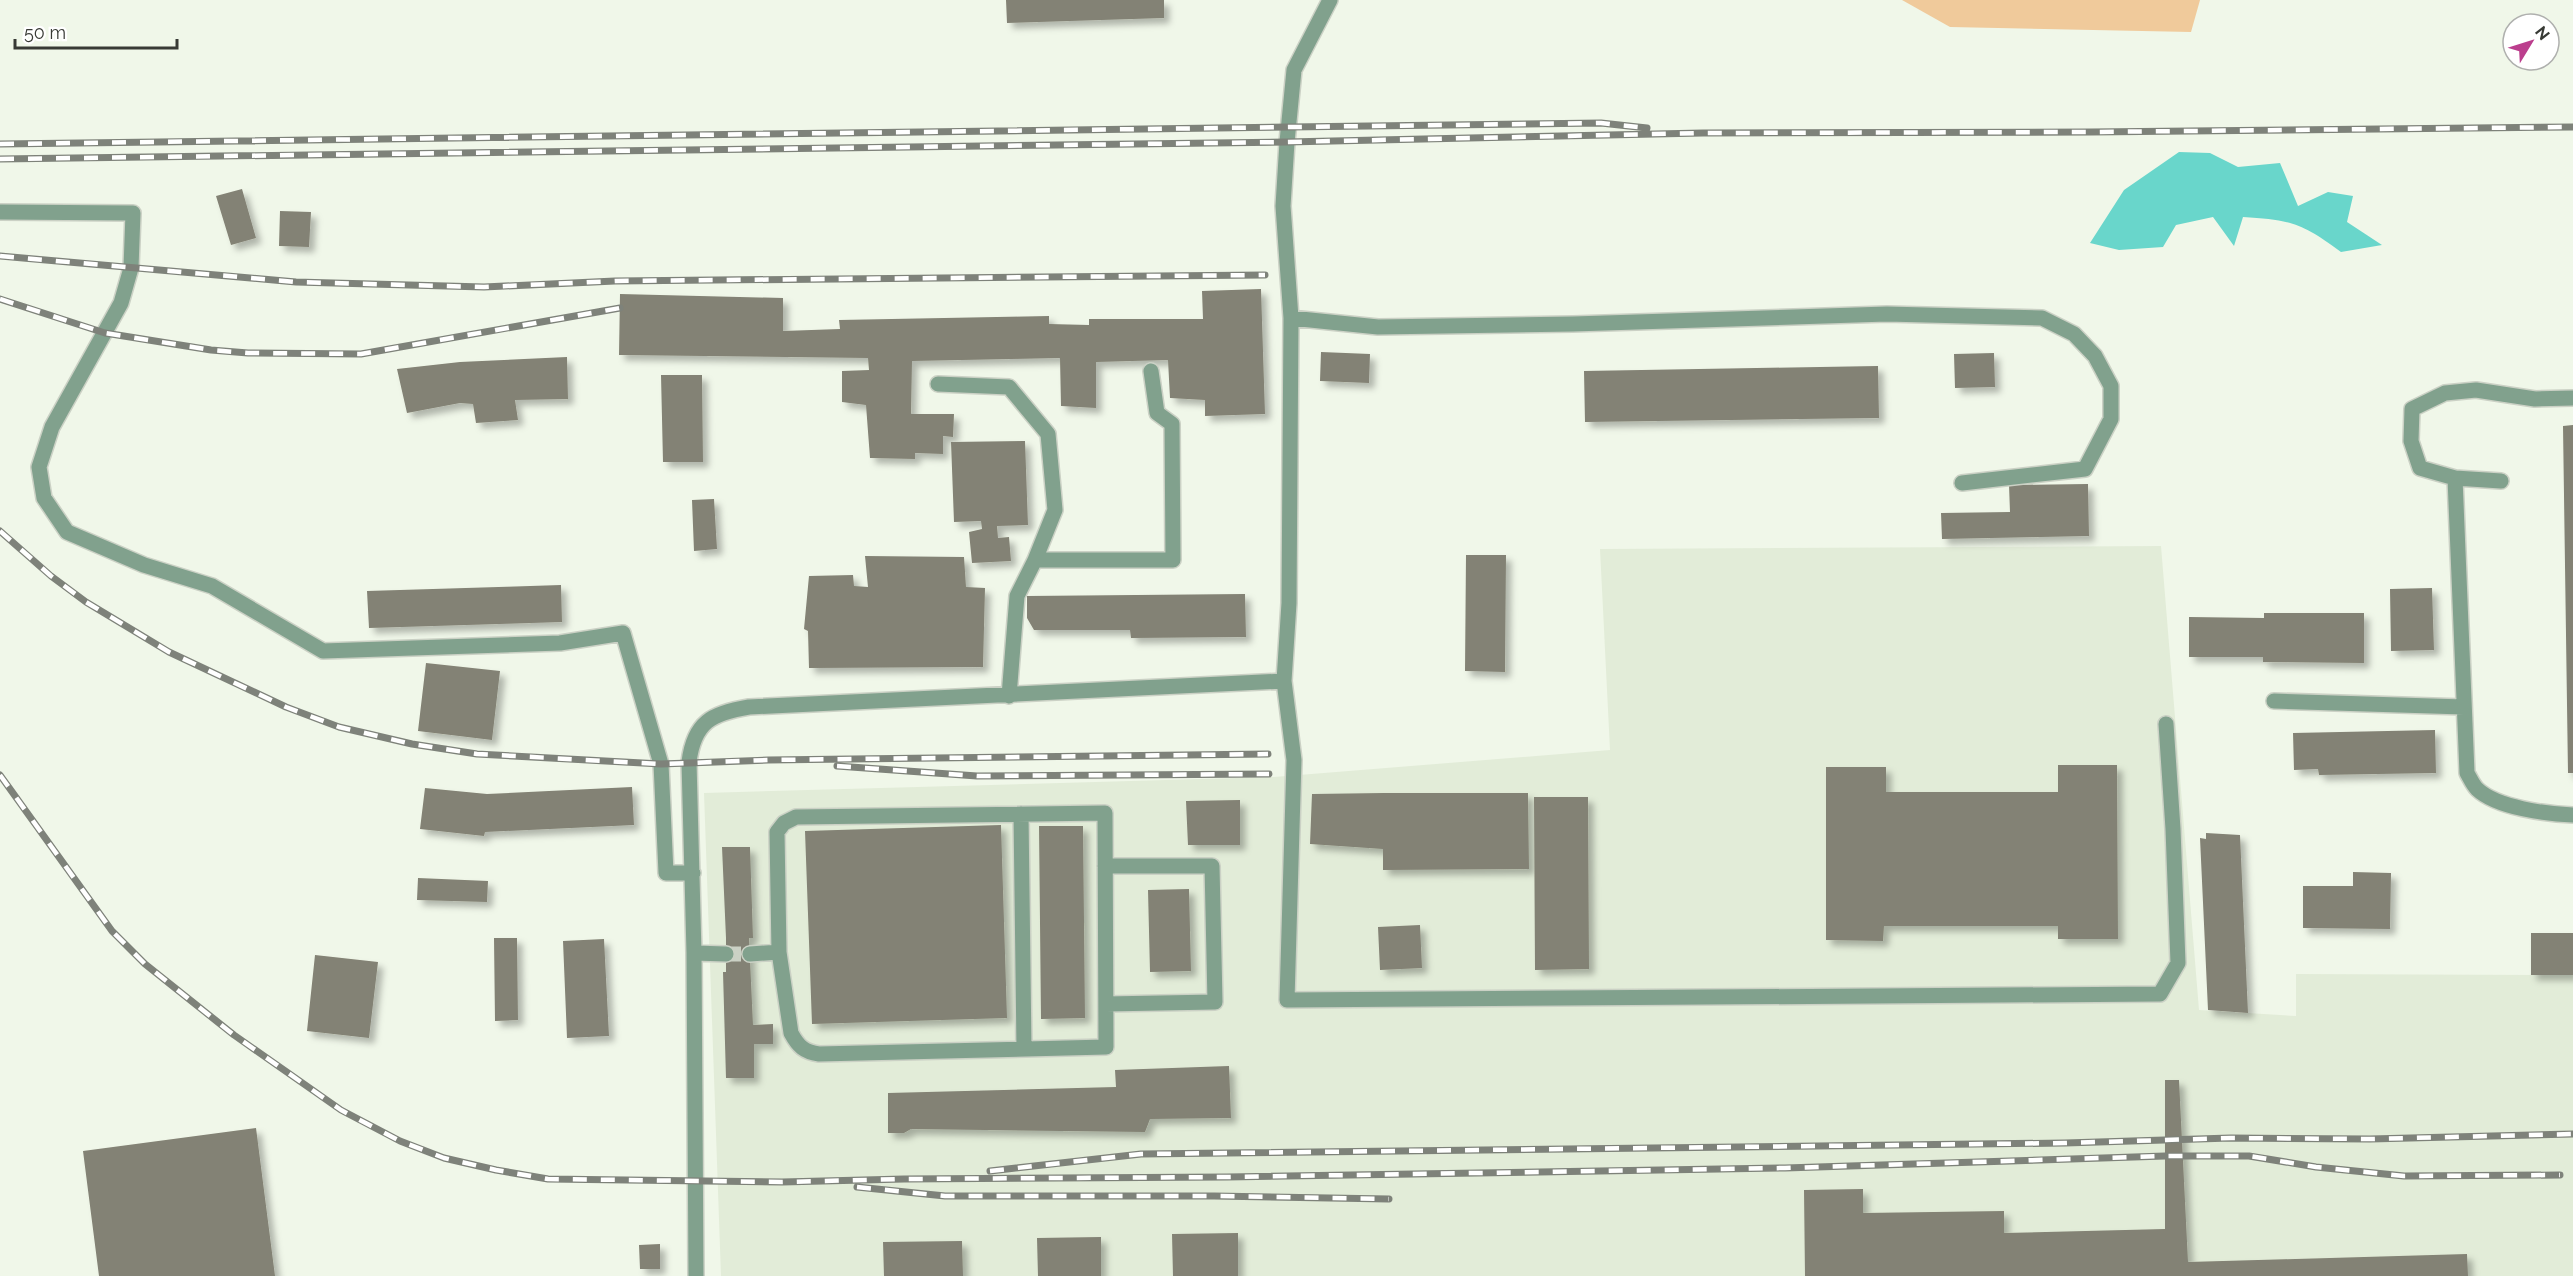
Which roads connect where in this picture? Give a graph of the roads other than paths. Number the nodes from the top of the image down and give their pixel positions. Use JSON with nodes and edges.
{"nodes":[{"id":1,"x":1330,"y":0,"type":"edge"},
{"id":2,"x":0,"y":212,"type":"edge"},
{"id":3,"x":1290,"y":318,"type":"junction"},
{"id":4,"x":1151,"y":371,"type":"dead end"},
{"id":5,"x":938,"y":384,"type":"dead end"},
{"id":6,"x":2573,"y":398,"type":"edge"},
{"id":7,"x":2455,"y":478,"type":"junction"},
{"id":8,"x":2500,"y":481,"type":"dead end"},
{"id":9,"x":1962,"y":483,"type":"dead end"},
{"id":10,"x":1035,"y":560,"type":"junction"},
{"id":11,"x":1284,"y":681,"type":"junction"},
{"id":12,"x":1009,"y":696,"type":"junction"},
{"id":13,"x":2274,"y":701,"type":"dead end"},
{"id":14,"x":2464,"y":707,"type":"junction"},
{"id":15,"x":2166,"y":724,"type":"dead end"},
{"id":16,"x":1021,"y":814,"type":"junction"},
{"id":17,"x":2573,"y":815,"type":"edge"},
{"id":18,"x":1105,"y":866,"type":"junction"},
{"id":19,"x":693,"y":873,"type":"junction"},
{"id":20,"x":779,"y":952,"type":"junction"},
{"id":21,"x":694,"y":953,"type":"junction"},
{"id":22,"x":726,"y":954,"type":"tunnel mouth"},
{"id":23,"x":750,"y":954,"type":"tunnel mouth"},
{"id":24,"x":1106,"y":1005,"type":"junction"},
{"id":25,"x":1024,"y":1049,"type":"junction"},
{"id":26,"x":696,"y":1276,"type":"edge"}],
"edges":[{"from":1,"to":3,"type":"street"},
{"from":2,"to":19,"type":"street"},
{"from":3,"to":9,"type":"street"},
{"from":3,"to":11,"type":"street"},
{"from":4,"to":10,"type":"street"},
{"from":5,"to":10,"type":"street"},
{"from":6,"to":7,"type":"street"},
{"from":7,"to":8,"type":"street"},
{"from":7,"to":14,"type":"street"},
{"from":10,"to":12,"type":"street"},
{"from":11,"to":12,"type":"street"},
{"from":11,"to":15,"type":"street"},
{"from":12,"to":19,"type":"street"},
{"from":13,"to":14,"type":"street"},
{"from":14,"to":17,"type":"street"},
{"from":16,"to":18,"type":"street"},
{"from":16,"to":20,"type":"street"},
{"from":16,"to":25,"type":"street"},
{"from":18,"to":24,"type":"street"},
{"from":18,"to":24,"type":"street"},
{"from":19,"to":21,"type":"street"},
{"from":20,"to":23,"type":"street"},
{"from":20,"to":25,"type":"street"},
{"from":21,"to":22,"type":"street"},
{"from":21,"to":26,"type":"street"},
{"from":24,"to":25,"type":"street"}]}
